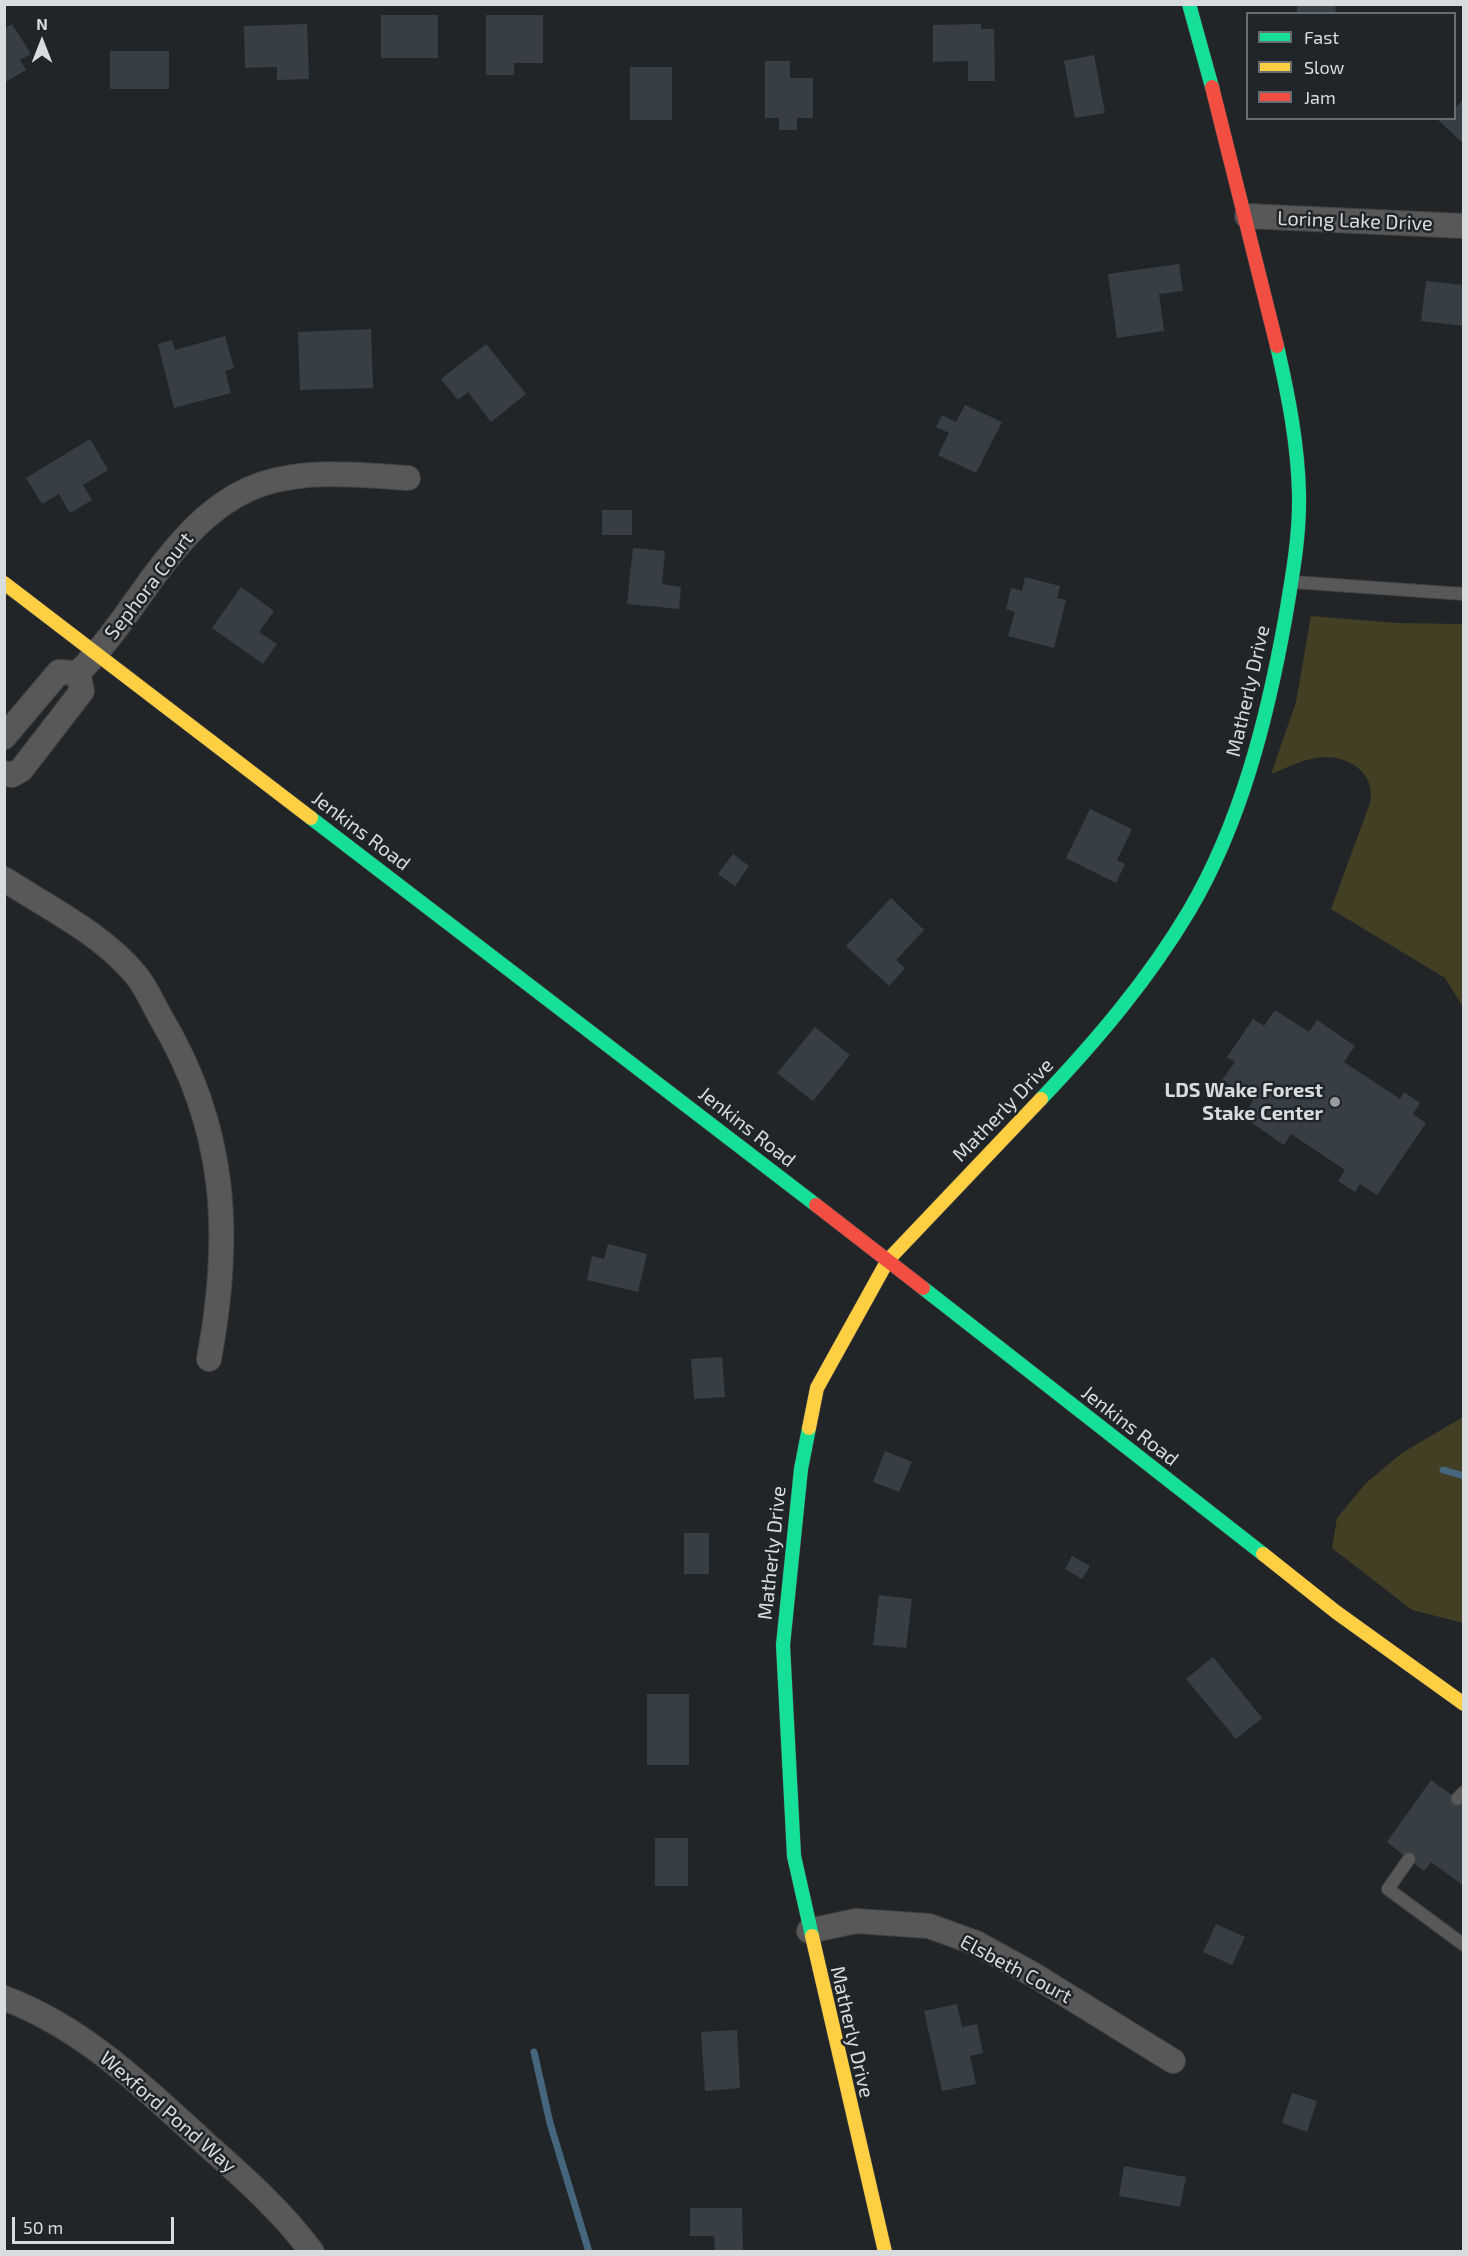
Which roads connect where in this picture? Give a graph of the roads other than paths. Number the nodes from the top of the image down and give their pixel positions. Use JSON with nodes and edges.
{"nodes":[{"id":1,"x":1189,"y":4,"type":"edge"},
{"id":2,"x":1247,"y":216,"type":"junction"},
{"id":3,"x":1464,"y":226,"type":"edge"},
{"id":4,"x":408,"y":478,"type":"dead end"},
{"id":5,"x":1292,"y":582,"type":"junction"},
{"id":6,"x":4,"y":583,"type":"edge"},
{"id":7,"x":1464,"y":594,"type":"edge"},
{"id":8,"x":96,"y":655,"type":"junction"},
{"id":9,"x":78,"y":673,"type":"junction"},
{"id":10,"x":4,"y":737,"type":"edge"},
{"id":11,"x":4,"y":773,"type":"edge"},
{"id":12,"x":4,"y":879,"type":"edge"},
{"id":13,"x":888,"y":1260,"type":"junction"},
{"id":14,"x":209,"y":1359,"type":"dead end"},
{"id":15,"x":1464,"y":1704,"type":"edge"},
{"id":16,"x":1409,"y":1859,"type":"dead end"},
{"id":17,"x":809,"y":1931,"type":"junction"},
{"id":18,"x":1464,"y":1945,"type":"edge"},
{"id":19,"x":4,"y":1998,"type":"edge"},
{"id":20,"x":1173,"y":2061,"type":"dead end"},
{"id":21,"x":312,"y":2252,"type":"edge"},
{"id":22,"x":885,"y":2252,"type":"edge"}],
"edges":[{"from":1,"to":2,"type":"street","name":"Matherly Drive"},
{"from":2,"to":3,"type":"street","name":"Loring Lake Drive"},
{"from":2,"to":5,"type":"street","name":"Matherly Drive"},
{"from":4,"to":8,"type":"street","name":"Sephora Court"},
{"from":5,"to":7,"type":"lane"},
{"from":5,"to":13,"type":"street","name":"Matherly Drive"},
{"from":6,"to":8,"type":"street","name":"Jenkins Road"},
{"from":8,"to":9,"type":"street","name":"Sephora Court"},
{"from":8,"to":13,"type":"street","name":"Jenkins Road"},
{"from":9,"to":10,"type":"street"},
{"from":9,"to":11,"type":"street"},
{"from":12,"to":14,"type":"street"},
{"from":13,"to":15,"type":"street","name":"Jenkins Road"},
{"from":13,"to":17,"type":"street","name":"Matherly Drive"},
{"from":16,"to":18,"type":"lane"},
{"from":17,"to":20,"type":"street","name":"Elsbeth Court"},
{"from":17,"to":22,"type":"street","name":"Matherly Drive"},
{"from":19,"to":21,"type":"street","name":"Wexford Pond Way"}]}
